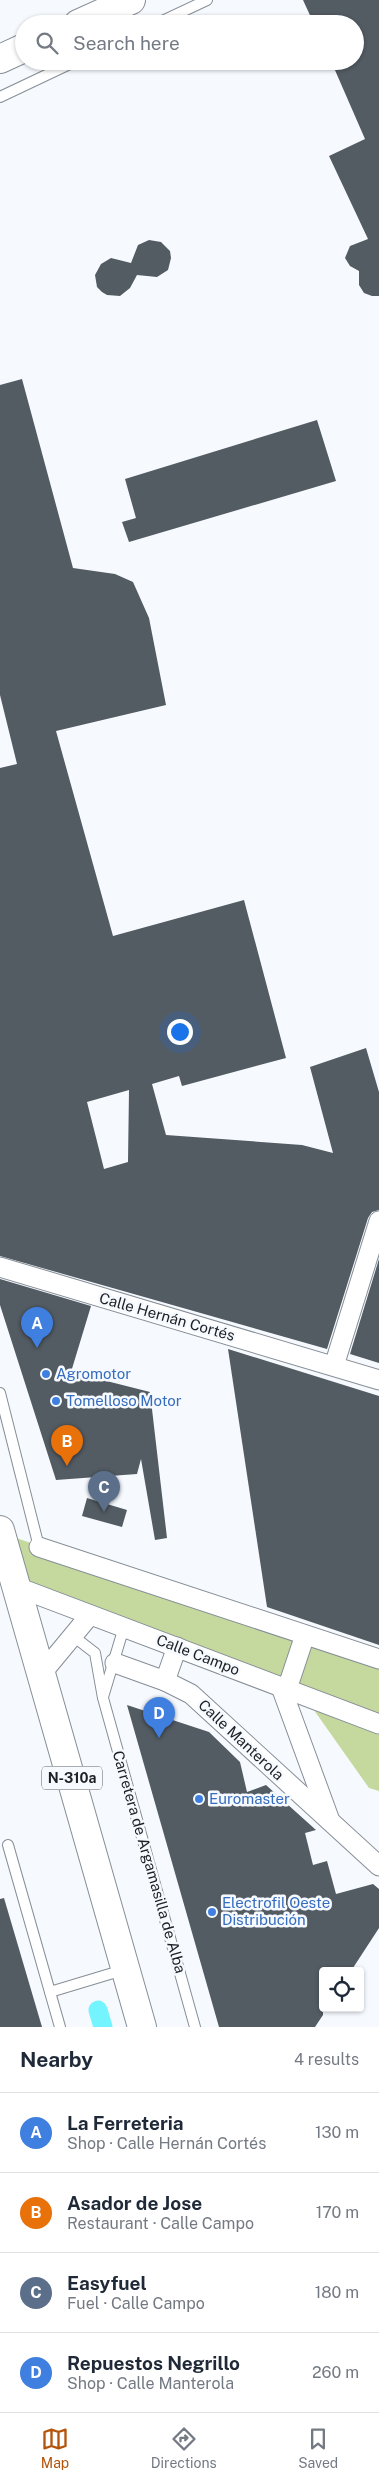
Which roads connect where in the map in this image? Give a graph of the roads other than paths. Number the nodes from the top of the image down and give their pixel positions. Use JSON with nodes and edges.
{"nodes":[{"id":1,"x":131,"y":0,"type":"edge"},
{"id":2,"x":207,"y":0,"type":"edge"},
{"id":3,"x":98,"y":15,"type":"edge"},
{"id":4,"x":175,"y":15,"type":"edge"},
{"id":5,"x":15,"y":52,"type":"edge"},
{"id":6,"x":0,"y":59,"type":"edge"},
{"id":7,"x":56,"y":70,"type":"edge"},
{"id":8,"x":0,"y":96,"type":"edge"},
{"id":9,"x":379,"y":1221,"type":"edge"},
{"id":10,"x":0,"y":1267,"type":"edge"},
{"id":11,"x":334,"y":1366,"type":"junction"},
{"id":12,"x":379,"y":1380,"type":"edge"},
{"id":13,"x":0,"y":1393,"type":"edge"},
{"id":14,"x":0,"y":1532,"type":"edge"},
{"id":15,"x":39,"y":1547,"type":"joint"},
{"id":16,"x":17,"y":1587,"type":"junction"},
{"id":17,"x":90,"y":1614,"type":"junction"},
{"id":18,"x":124,"y":1627,"type":"junction"},
{"id":19,"x":305,"y":1635,"type":"junction"},
{"id":20,"x":73,"y":1636,"type":"junction"},
{"id":21,"x":177,"y":1647,"type":"junction"},
{"id":22,"x":379,"y":1659,"type":"edge"},
{"id":23,"x":115,"y":1664,"type":"junction"},
{"id":24,"x":42,"y":1673,"type":"junction"},
{"id":25,"x":166,"y":1681,"type":"junction"},
{"id":26,"x":284,"y":1688,"type":"junction"},
{"id":27,"x":103,"y":1698,"type":"junction"},
{"id":28,"x":379,"y":1724,"type":"edge"},
{"id":29,"x":330,"y":1822,"type":"junction"},
{"id":30,"x":8,"y":1845,"type":"dead end"},
{"id":31,"x":379,"y":1866,"type":"edge"},
{"id":32,"x":125,"y":1969,"type":"junction"},
{"id":33,"x":50,"y":1992,"type":"junction"},
{"id":34,"x":60,"y":2027,"type":"edge"},
{"id":35,"x":142,"y":2027,"type":"edge"},
{"id":36,"x":195,"y":2027,"type":"edge"}],
"edges":[{"from":1,"to":3,"type":"highway"},
{"from":2,"to":4,"type":"lane"},
{"from":5,"to":6,"type":"highway"},
{"from":7,"to":8,"type":"lane"},
{"from":9,"to":11,"type":"street"},
{"from":10,"to":11,"type":"street","name":"Calle Hernán Cortés"},
{"from":11,"to":12,"type":"street","name":"Calle Hernán Cortés"},
{"from":13,"to":15,"type":"lane"},
{"from":14,"to":16,"type":"highway","number":"N-310a"},
{"from":15,"to":19,"type":"street"},
{"from":16,"to":17,"type":"street","name":"Calle Campo"},
{"from":16,"to":24,"type":"highway","number":"N-310a"},
{"from":17,"to":18,"type":"street","name":"Calle Campo"},
{"from":17,"to":20,"type":"street"},
{"from":18,"to":21,"type":"street","name":"Calle Campo"},
{"from":18,"to":23,"type":"lane"},
{"from":19,"to":22,"type":"street"},
{"from":19,"to":26,"type":"street"},
{"from":20,"to":24,"type":"street"},
{"from":20,"to":27,"type":"lane","name":"Carretera de Argamasilla de Alba"},
{"from":21,"to":25,"type":"street"},
{"from":21,"to":26,"type":"street","name":"Calle Campo"},
{"from":23,"to":25,"type":"street","name":"Calle Manterola"},
{"from":23,"to":27,"type":"lane"},
{"from":24,"to":32,"type":"highway","number":"N-310a"},
{"from":25,"to":29,"type":"street","name":"Calle Manterola"},
{"from":26,"to":28,"type":"street","name":"Calle Campo"},
{"from":26,"to":29,"type":"street","name":"Calle Manterola"},
{"from":27,"to":36,"type":"lane","name":"Carretera de Argamasilla de Alba"},
{"from":29,"to":31,"type":"street","name":"Calle Manterola"},
{"from":30,"to":33,"type":"lane"},
{"from":32,"to":33,"type":"lane"},
{"from":32,"to":35,"type":"highway","number":"N-310a"},
{"from":33,"to":34,"type":"lane"}]}
